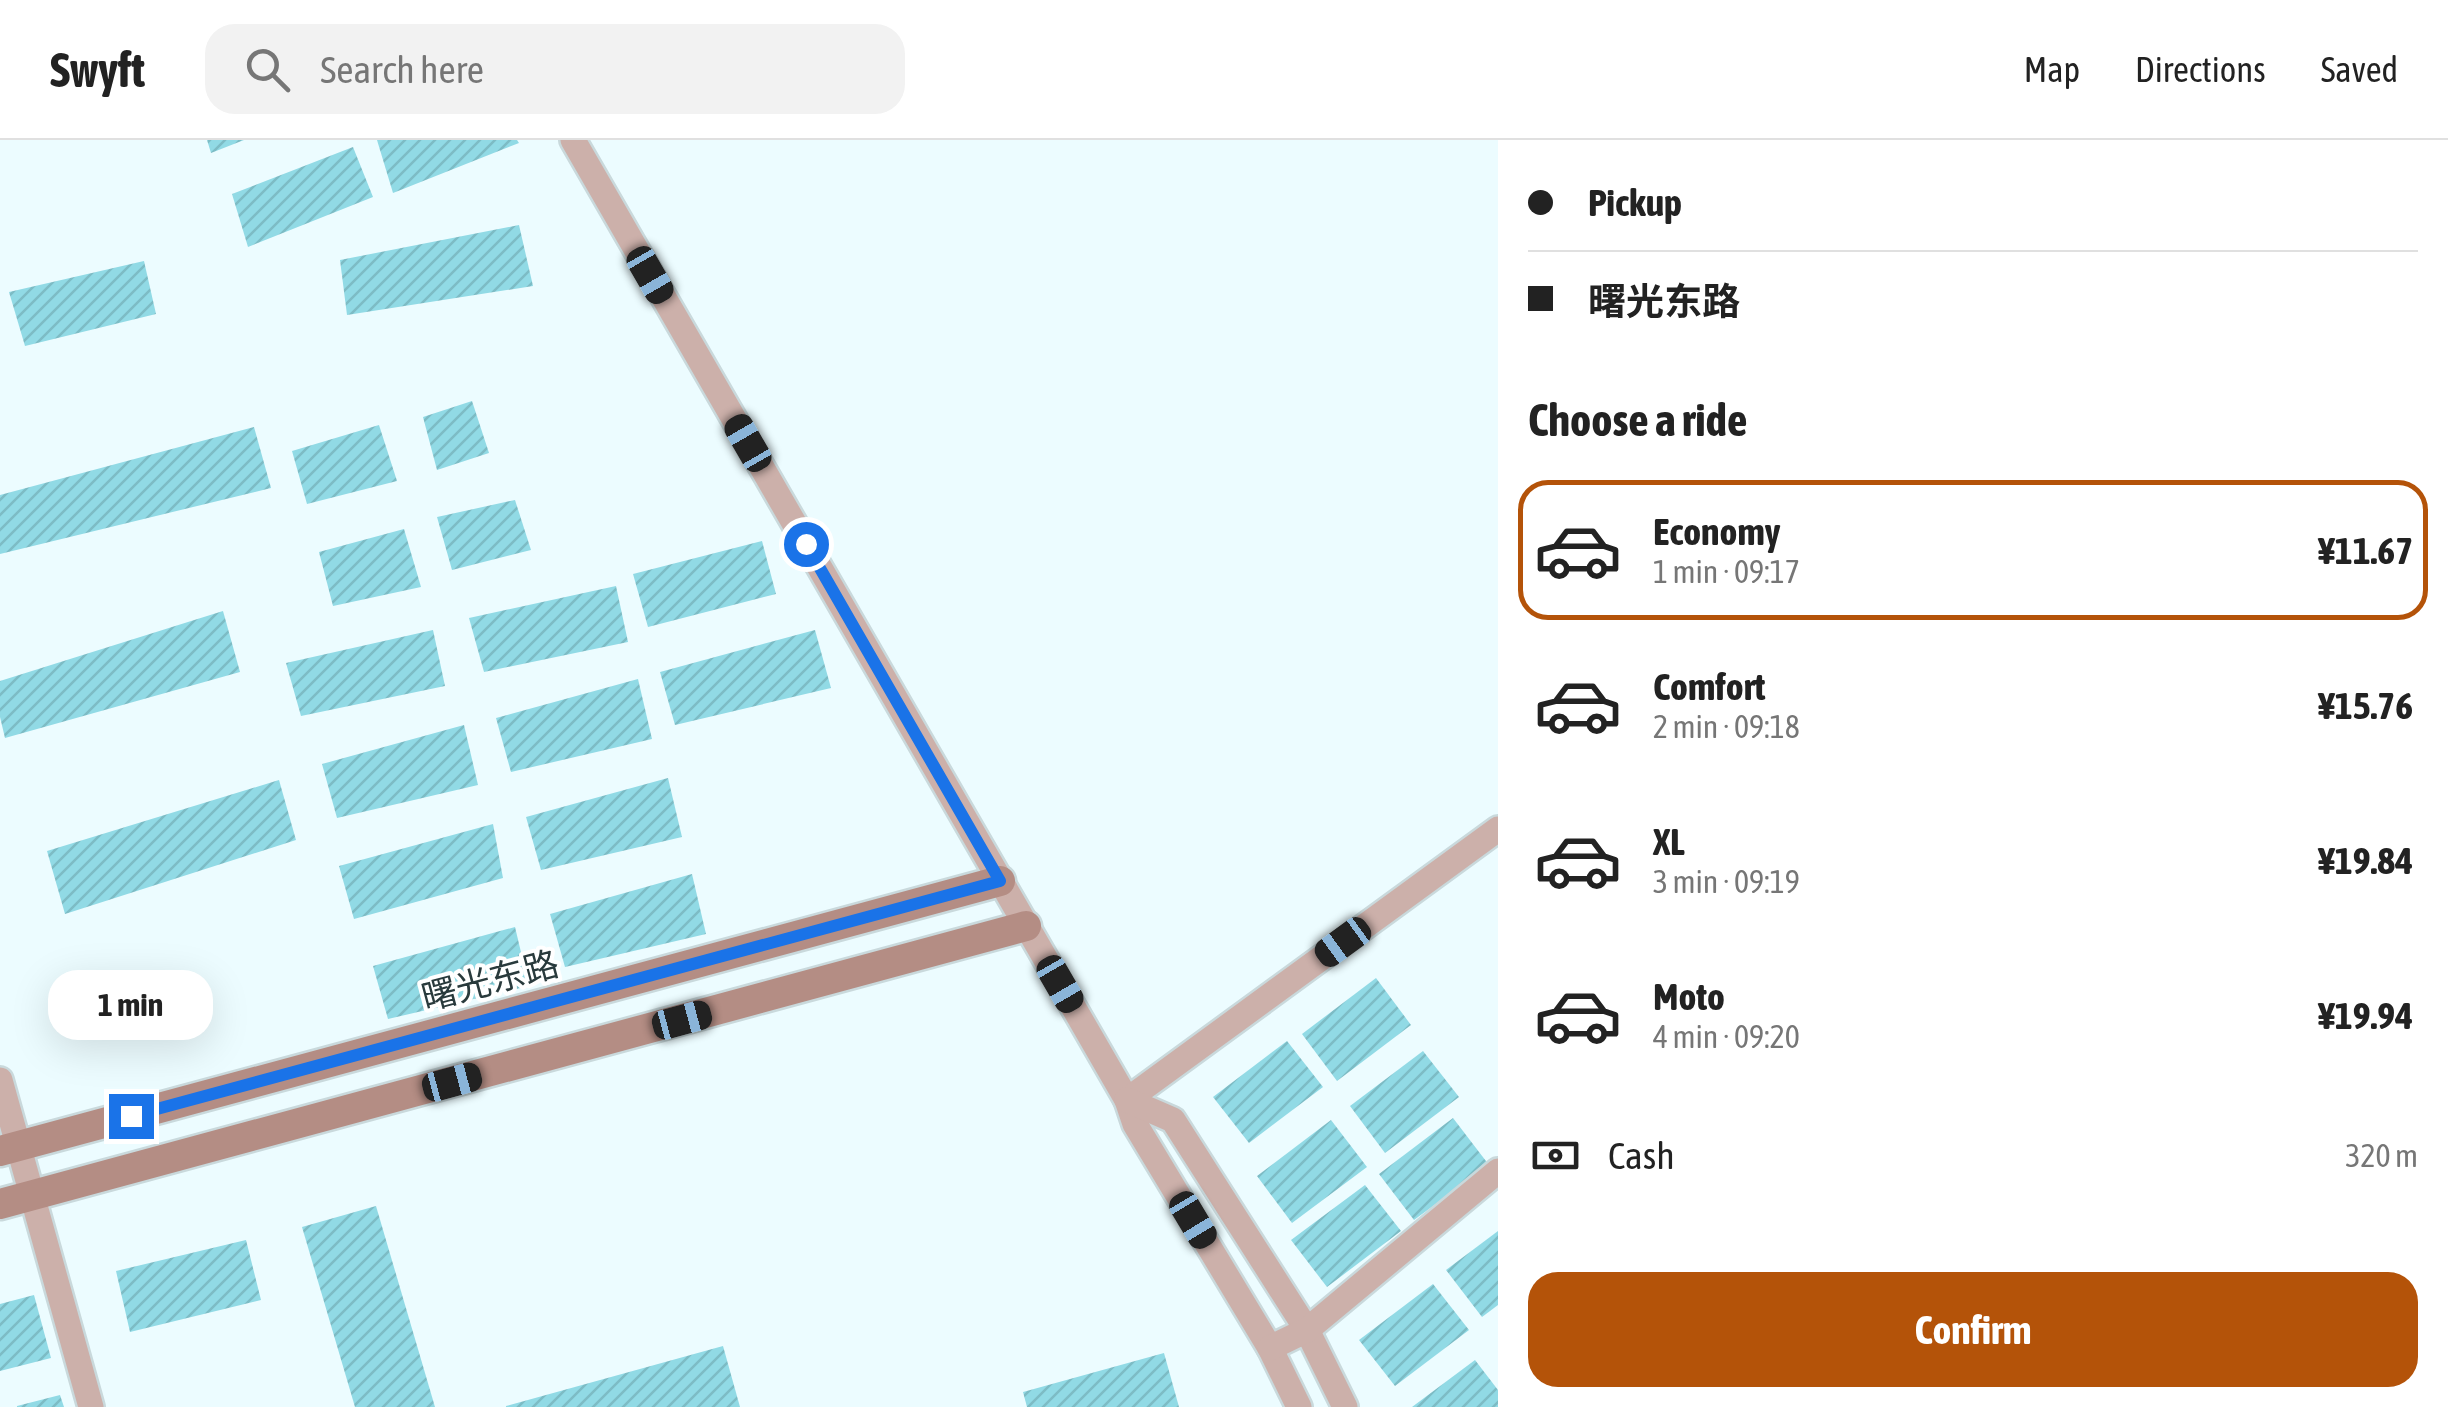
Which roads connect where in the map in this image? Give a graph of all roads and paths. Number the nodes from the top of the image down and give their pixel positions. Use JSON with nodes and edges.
{"nodes":[{"id":1,"x":573,"y":140,"type":"edge"},
{"id":2,"x":1498,"y":829,"type":"edge"},
{"id":3,"x":1000,"y":881,"type":"junction"},
{"id":4,"x":1026,"y":926,"type":"junction"},
{"id":5,"x":0,"y":1080,"type":"edge"},
{"id":6,"x":1127,"y":1100,"type":"junction"},
{"id":7,"x":9,"y":1148,"type":"edge"},
{"id":8,"x":1498,"y":1171,"type":"edge"},
{"id":9,"x":32,"y":1195,"type":"junction"},
{"id":10,"x":0,"y":1204,"type":"edge"},
{"id":11,"x":1307,"y":1330,"type":"junction"},
{"id":12,"x":1270,"y":1348,"type":"junction"},
{"id":13,"x":91,"y":1407,"type":"edge"},
{"id":14,"x":1299,"y":1407,"type":"edge"},
{"id":15,"x":1345,"y":1407,"type":"edge"}],
"edges":[{"from":1,"to":3,"type":"street"},
{"from":2,"to":6,"type":"street"},
{"from":3,"to":4,"type":"street"},
{"from":3,"to":7,"type":"main road","name":"曙光东路"},
{"from":4,"to":6,"type":"street"},
{"from":4,"to":9,"type":"main road"},
{"from":5,"to":7,"type":"street"},
{"from":6,"to":11,"type":"street"},
{"from":6,"to":12,"type":"street"},
{"from":7,"to":9,"type":"street"},
{"from":8,"to":11,"type":"street"},
{"from":9,"to":10,"type":"main road"},
{"from":9,"to":13,"type":"street"},
{"from":11,"to":12,"type":"street"},
{"from":11,"to":15,"type":"street"},
{"from":12,"to":14,"type":"street"}]}
